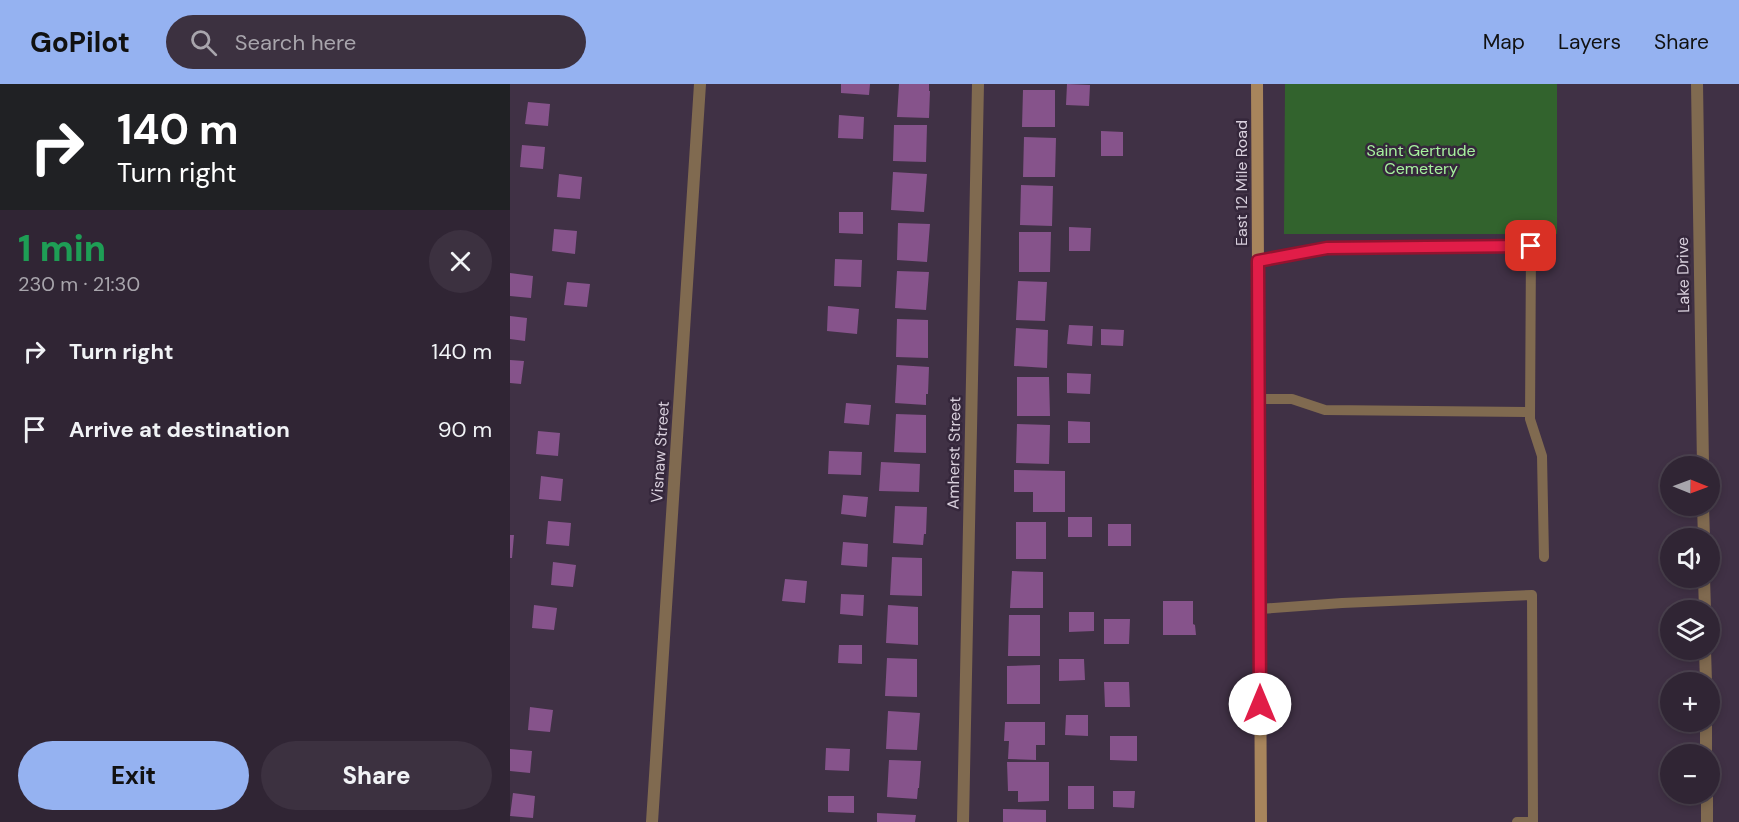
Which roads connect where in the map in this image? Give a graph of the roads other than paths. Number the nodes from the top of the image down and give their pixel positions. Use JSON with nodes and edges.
{"nodes":[{"id":1,"x":700,"y":84,"type":"edge"},
{"id":2,"x":978,"y":84,"type":"edge"},
{"id":3,"x":1257,"y":84,"type":"edge"},
{"id":4,"x":1697,"y":84,"type":"edge"},
{"id":5,"x":1258,"y":261,"type":"junction"},
{"id":6,"x":1259,"y":399,"type":"junction"},
{"id":7,"x":1530,"y":412,"type":"junction"},
{"id":8,"x":1703,"y":456,"type":"edge"},
{"id":9,"x":1544,"y":557,"type":"dead end"},
{"id":10,"x":1260,"y":609,"type":"junction"},
{"id":11,"x":1707,"y":804,"type":"edge"},
{"id":12,"x":652,"y":822,"type":"edge"},
{"id":13,"x":963,"y":822,"type":"edge"},
{"id":14,"x":1261,"y":822,"type":"edge"},
{"id":15,"x":1517,"y":822,"type":"edge"},
{"id":16,"x":1707,"y":822,"type":"edge"}],
"edges":[{"from":1,"to":12,"type":"street","name":"Visnaw Street"},
{"from":2,"to":13,"type":"street","name":"Amherst Street"},
{"from":3,"to":5,"type":"main road","name":"East 12 Mile Road"},
{"from":4,"to":8,"type":"street","name":"Lake Drive"},
{"from":5,"to":6,"type":"main road","name":"East 12 Mile Road"},
{"from":5,"to":7,"type":"lane"},
{"from":6,"to":7,"type":"lane"},
{"from":6,"to":10,"type":"main road","name":"East 12 Mile Road"},
{"from":7,"to":9,"type":"lane"},
{"from":10,"to":14,"type":"main road","name":"East 12 Mile Road"},
{"from":10,"to":15,"type":"lane"},
{"from":11,"to":16,"type":"street"}]}
